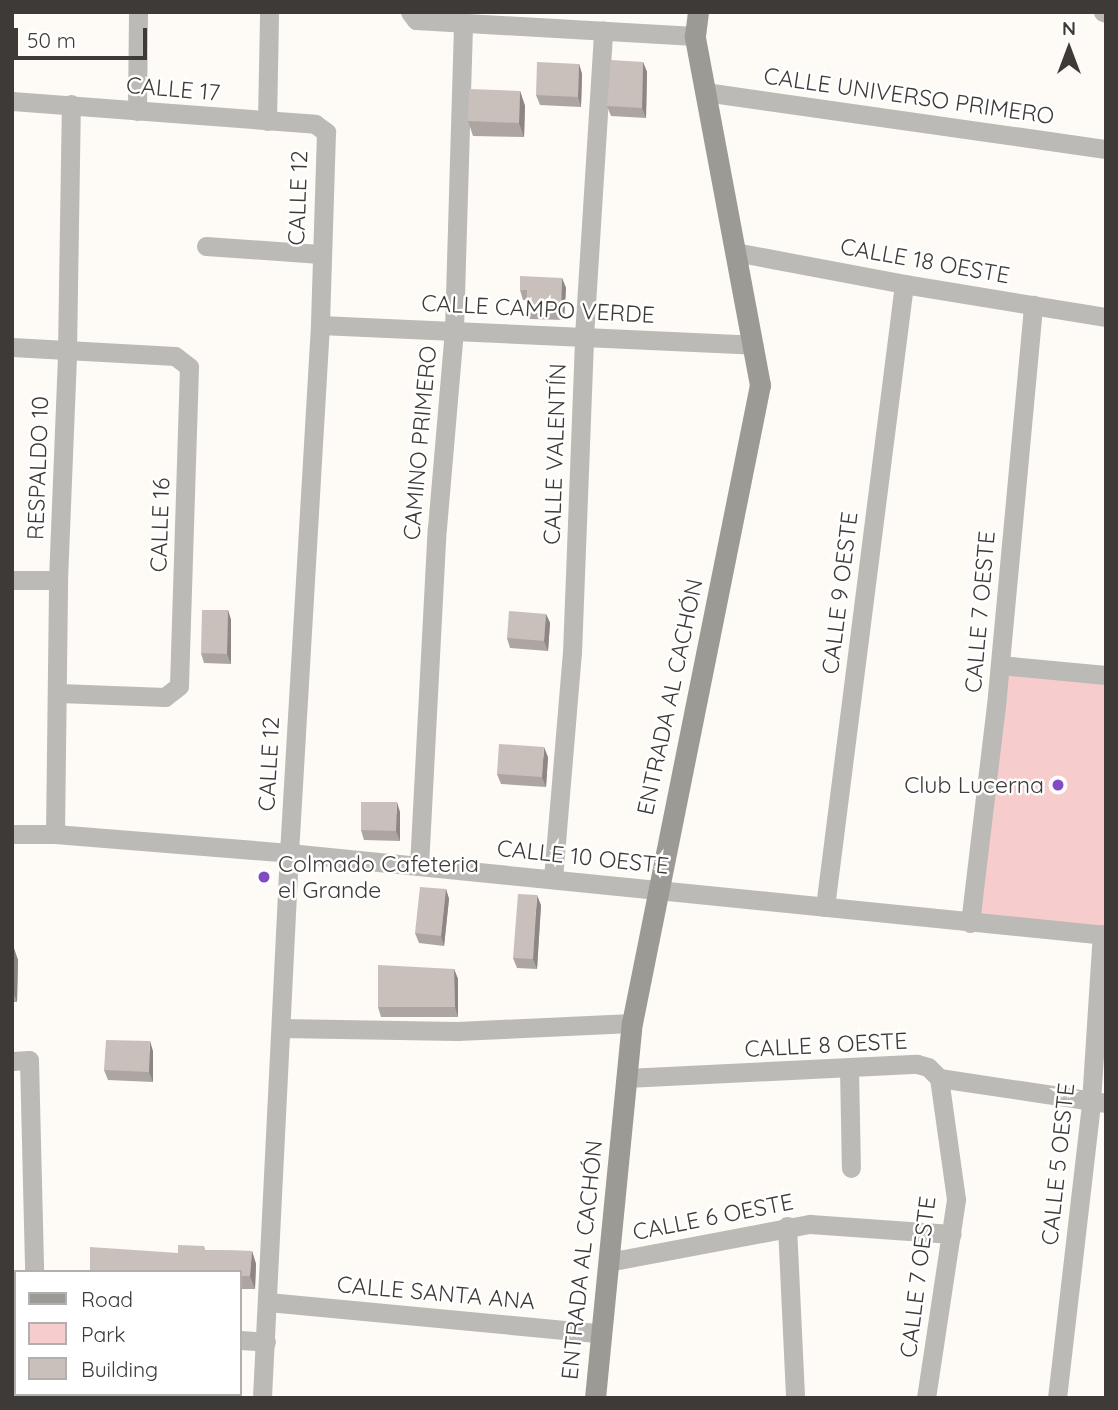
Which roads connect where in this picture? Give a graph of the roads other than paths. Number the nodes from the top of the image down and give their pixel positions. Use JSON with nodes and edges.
{"nodes":[{"id":1,"x":138,"y":12,"type":"edge"},
{"id":2,"x":269,"y":12,"type":"edge"},
{"id":3,"x":410,"y":12,"type":"edge"},
{"id":4,"x":698,"y":12,"type":"edge"},
{"id":5,"x":555,"y":20,"type":"edge"},
{"id":6,"x":463,"y":23,"type":"junction"},
{"id":7,"x":603,"y":31,"type":"junction"},
{"id":8,"x":695,"y":37,"type":"junction"},
{"id":9,"x":705,"y":92,"type":"junction"},
{"id":10,"x":12,"y":101,"type":"edge"},
{"id":11,"x":71,"y":104,"type":"junction"},
{"id":12,"x":137,"y":111,"type":"junction"},
{"id":13,"x":267,"y":121,"type":"junction"},
{"id":14,"x":326,"y":132,"type":"joint"},
{"id":15,"x":1106,"y":149,"type":"edge"},
{"id":16,"x":206,"y":246,"type":"dead end"},
{"id":17,"x":735,"y":252,"type":"junction"},
{"id":18,"x":320,"y":254,"type":"junction"},
{"id":19,"x":904,"y":284,"type":"junction"},
{"id":20,"x":1033,"y":305,"type":"junction"},
{"id":21,"x":1106,"y":317,"type":"edge"},
{"id":22,"x":320,"y":325,"type":"junction"},
{"id":23,"x":454,"y":329,"type":"junction"},
{"id":24,"x":584,"y":336,"type":"junction"},
{"id":25,"x":754,"y":345,"type":"junction"},
{"id":26,"x":12,"y":347,"type":"edge"},
{"id":27,"x":67,"y":352,"type":"junction"},
{"id":28,"x":12,"y":580,"type":"edge"},
{"id":29,"x":58,"y":580,"type":"junction"},
{"id":30,"x":1000,"y":665,"type":"junction"},
{"id":31,"x":1106,"y":676,"type":"edge"},
{"id":32,"x":59,"y":693,"type":"junction"},
{"id":33,"x":12,"y":834,"type":"edge"},
{"id":34,"x":55,"y":834,"type":"junction"},
{"id":35,"x":289,"y":853,"type":"junction"},
{"id":36,"x":419,"y":866,"type":"junction"},
{"id":37,"x":553,"y":878,"type":"junction"},
{"id":38,"x":658,"y":889,"type":"junction"},
{"id":39,"x":825,"y":907,"type":"junction"},
{"id":40,"x":970,"y":923,"type":"junction"},
{"id":41,"x":1104,"y":935,"type":"edge"},
{"id":42,"x":632,"y":1023,"type":"junction"},
{"id":43,"x":281,"y":1028,"type":"junction"},
{"id":44,"x":21,"y":1060,"type":"edge"},
{"id":45,"x":849,"y":1068,"type":"junction"},
{"id":46,"x":626,"y":1078,"type":"junction"},
{"id":47,"x":939,"y":1078,"type":"junction"},
{"id":48,"x":1098,"y":1103,"type":"edge"},
{"id":49,"x":851,"y":1168,"type":"dead end"},
{"id":50,"x":787,"y":1226,"type":"junction"},
{"id":51,"x":952,"y":1234,"type":"junction"},
{"id":52,"x":608,"y":1262,"type":"junction"},
{"id":53,"x":34,"y":1270,"type":"edge"},
{"id":54,"x":268,"y":1302,"type":"junction"},
{"id":55,"x":599,"y":1333,"type":"junction"},
{"id":56,"x":242,"y":1340,"type":"edge"},
{"id":57,"x":266,"y":1342,"type":"junction"},
{"id":58,"x":262,"y":1398,"type":"edge"},
{"id":59,"x":595,"y":1398,"type":"edge"},
{"id":60,"x":795,"y":1398,"type":"edge"},
{"id":61,"x":926,"y":1398,"type":"edge"},
{"id":62,"x":1057,"y":1398,"type":"edge"}],
"edges":[{"from":1,"to":12,"type":"street"},
{"from":2,"to":13,"type":"street"},
{"from":3,"to":6,"type":"street"},
{"from":4,"to":8,"type":"street","name":"ENTRADA AL CACHÓN"},
{"from":5,"to":6,"type":"street"},
{"from":5,"to":7,"type":"street"},
{"from":6,"to":23,"type":"street","name":"CAMINO PRIMERO"},
{"from":7,"to":8,"type":"street"},
{"from":7,"to":24,"type":"street","name":"CALLE VALENTÍN"},
{"from":8,"to":9,"type":"street","name":"ENTRADA AL CACHÓN"},
{"from":9,"to":15,"type":"street","name":"CALLE UNIVERSO PRIMERO"},
{"from":9,"to":17,"type":"street","name":"ENTRADA AL CACHÓN"},
{"from":10,"to":11,"type":"street","name":"CALLE 17"},
{"from":11,"to":12,"type":"street","name":"CALLE 17"},
{"from":11,"to":27,"type":"street","name":"RESPALDO 10"},
{"from":12,"to":13,"type":"street","name":"CALLE 17"},
{"from":13,"to":14,"type":"street","name":"CALLE 17"},
{"from":14,"to":18,"type":"street","name":"CALLE 12"},
{"from":16,"to":18,"type":"street"},
{"from":17,"to":19,"type":"street","name":"CALLE 18 OESTE"},
{"from":17,"to":25,"type":"street","name":"ENTRADA AL CACHÓN"},
{"from":18,"to":22,"type":"street","name":"CALLE 12"},
{"from":19,"to":20,"type":"street","name":"CALLE 18 OESTE"},
{"from":19,"to":39,"type":"street","name":"CALLE 9 OESTE"},
{"from":20,"to":21,"type":"street","name":"CALLE 18 OESTE"},
{"from":20,"to":30,"type":"street","name":"CALLE 7 OESTE"},
{"from":22,"to":23,"type":"street","name":"CALLE CAMPO VERDE"},
{"from":22,"to":35,"type":"street","name":"CALLE 12"},
{"from":23,"to":24,"type":"street","name":"CALLE CAMPO VERDE"},
{"from":23,"to":36,"type":"street","name":"CAMINO PRIMERO"},
{"from":24,"to":25,"type":"street","name":"CALLE CAMPO VERDE"},
{"from":24,"to":37,"type":"street","name":"CALLE VALENTÍN"},
{"from":25,"to":38,"type":"street","name":"ENTRADA AL CACHÓN"},
{"from":26,"to":27,"type":"street"},
{"from":27,"to":29,"type":"street","name":"RESPALDO 10"},
{"from":27,"to":32,"type":"street","name":"CALLE 16"},
{"from":28,"to":29,"type":"street"},
{"from":29,"to":32,"type":"street","name":"RESPALDO 10"},
{"from":30,"to":31,"type":"street"},
{"from":30,"to":40,"type":"street","name":"CALLE 7 OESTE"},
{"from":32,"to":34,"type":"street","name":"RESPALDO 10"},
{"from":33,"to":34,"type":"street","name":"CALLE 10 OESTE"},
{"from":34,"to":35,"type":"street","name":"CALLE 10 OESTE"},
{"from":35,"to":36,"type":"street","name":"CALLE 10 OESTE"},
{"from":35,"to":43,"type":"street","name":"CALLE 12"},
{"from":36,"to":37,"type":"street","name":"CALLE 10 OESTE"},
{"from":37,"to":38,"type":"street","name":"CALLE 10 OESTE"},
{"from":38,"to":39,"type":"street","name":"CALLE 10 OESTE"},
{"from":38,"to":42,"type":"street","name":"ENTRADA AL CACHÓN"},
{"from":39,"to":40,"type":"street","name":"CALLE 10 OESTE"},
{"from":40,"to":41,"type":"street","name":"CALLE 10 OESTE"},
{"from":41,"to":48,"type":"street","name":"CALLE 5 OESTE"},
{"from":42,"to":43,"type":"street"},
{"from":42,"to":46,"type":"street","name":"ENTRADA AL CACHÓN"},
{"from":43,"to":54,"type":"street","name":"CALLE 12"},
{"from":44,"to":53,"type":"street"},
{"from":45,"to":46,"type":"street","name":"CALLE 8 OESTE"},
{"from":45,"to":47,"type":"street","name":"CALLE 8 OESTE"},
{"from":45,"to":49,"type":"street"},
{"from":46,"to":52,"type":"street","name":"ENTRADA AL CACHÓN"},
{"from":47,"to":48,"type":"street","name":"CALLE 8 OESTE"},
{"from":47,"to":51,"type":"street","name":"CALLE 7 OESTE"},
{"from":48,"to":62,"type":"street","name":"CALLE 5 OESTE"},
{"from":50,"to":51,"type":"street","name":"CALLE 6 OESTE"},
{"from":50,"to":52,"type":"street","name":"CALLE 6 OESTE"},
{"from":50,"to":60,"type":"street"},
{"from":51,"to":61,"type":"street","name":"CALLE 7 OESTE"},
{"from":52,"to":55,"type":"street","name":"ENTRADA AL CACHÓN"},
{"from":54,"to":55,"type":"street","name":"CALLE SANTA ANA"},
{"from":54,"to":57,"type":"street","name":"CALLE 12"},
{"from":55,"to":59,"type":"street","name":"ENTRADA AL CACHÓN"},
{"from":56,"to":57,"type":"street"},
{"from":57,"to":58,"type":"street","name":"CALLE 12"}]}
